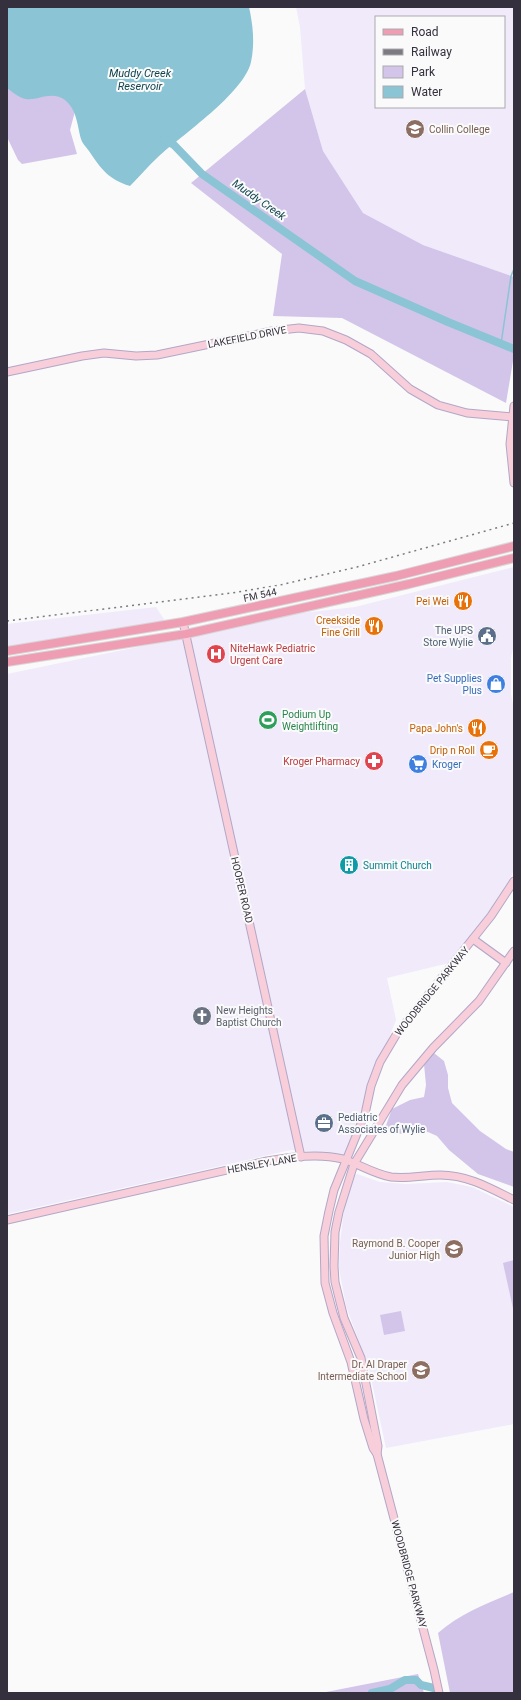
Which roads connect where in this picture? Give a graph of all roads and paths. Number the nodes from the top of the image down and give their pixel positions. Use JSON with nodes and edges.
{"nodes":[{"id":1,"x":7,"y":372,"type":"edge"},
{"id":2,"x":514,"y":406,"type":"edge"},
{"id":3,"x":513,"y":417,"type":"edge"},
{"id":4,"x":514,"y":483,"type":"edge"},
{"id":5,"x":514,"y":546,"type":"edge"},
{"id":6,"x":514,"y":558,"type":"edge"},
{"id":7,"x":298,"y":597,"type":"junction"},
{"id":8,"x":300,"y":609,"type":"junction"},
{"id":9,"x":183,"y":622,"type":"junction"},
{"id":10,"x":130,"y":632,"type":"junction"},
{"id":11,"x":186,"y":634,"type":"junction"},
{"id":12,"x":95,"y":648,"type":"junction"},
{"id":13,"x":7,"y":651,"type":"edge"},
{"id":14,"x":7,"y":662,"type":"edge"},
{"id":15,"x":514,"y":881,"type":"edge"},
{"id":16,"x":474,"y":939,"type":"junction"},
{"id":17,"x":514,"y":951,"type":"edge"},
{"id":18,"x":506,"y":963,"type":"junction"},
{"id":19,"x":301,"y":1157,"type":"junction"},
{"id":20,"x":346,"y":1160,"type":"junction"},
{"id":21,"x":354,"y":1164,"type":"junction"},
{"id":22,"x":514,"y":1200,"type":"edge"},
{"id":23,"x":7,"y":1220,"type":"edge"},
{"id":24,"x":335,"y":1282,"type":"junction"},
{"id":25,"x":325,"y":1283,"type":"junction"},
{"id":26,"x":353,"y":1340,"type":"junction"},
{"id":27,"x":344,"y":1344,"type":"junction"},
{"id":28,"x":377,"y":1454,"type":"junction"},
{"id":29,"x":439,"y":1693,"type":"edge"}],
"edges":[{"from":1,"to":3,"type":"street","name":"LAKEFIELD DRIVE"},
{"from":2,"to":3,"type":"street"},
{"from":3,"to":4,"type":"street"},
{"from":5,"to":7,"type":"main road","name":"FM 544","number":"FM 544"},
{"from":6,"to":8,"type":"main road"},
{"from":7,"to":8,"type":"main road"},
{"from":7,"to":9,"type":"main road","name":"FM 544","number":"FM 544"},
{"from":8,"to":11,"type":"main road"},
{"from":9,"to":10,"type":"main road","name":"FM 544","number":"FM 544"},
{"from":9,"to":11,"type":"street","name":"HOOPER ROAD"},
{"from":10,"to":12,"type":"main road"},
{"from":10,"to":13,"type":"main road","name":"FM 544","number":"FM 544"},
{"from":11,"to":12,"type":"main road"},
{"from":11,"to":19,"type":"street","name":"HOOPER ROAD"},
{"from":12,"to":14,"type":"main road"},
{"from":15,"to":16,"type":"street","name":"WOODBRIDGE PARKWAY"},
{"from":16,"to":18,"type":"street"},
{"from":16,"to":20,"type":"street","name":"WOODBRIDGE PARKWAY"},
{"from":17,"to":18,"type":"street","name":"WOODBRIDGE PARKWAY"},
{"from":18,"to":21,"type":"street","name":"WOODBRIDGE PARKWAY"},
{"from":19,"to":20,"type":"street","name":"HENSLEY LANE"},
{"from":19,"to":23,"type":"street","name":"HENSLEY LANE"},
{"from":20,"to":21,"type":"street","name":"HENSLEY LANE"},
{"from":20,"to":25,"type":"street","name":"WOODBRIDGE PARKWAY"},
{"from":21,"to":22,"type":"street","name":"HENSLEY LANE"},
{"from":21,"to":24,"type":"street","name":"WOODBRIDGE PARKWAY"},
{"from":24,"to":25,"type":"street"},
{"from":24,"to":26,"type":"street","name":"WOODBRIDGE PARKWAY"},
{"from":25,"to":27,"type":"street","name":"WOODBRIDGE PARKWAY"},
{"from":26,"to":27,"type":"street"},
{"from":26,"to":28,"type":"street","name":"WOODBRIDGE PARKWAY"},
{"from":27,"to":28,"type":"street","name":"WOODBRIDGE PARKWAY"},
{"from":28,"to":29,"type":"street","name":"WOODBRIDGE PARKWAY"}]}
